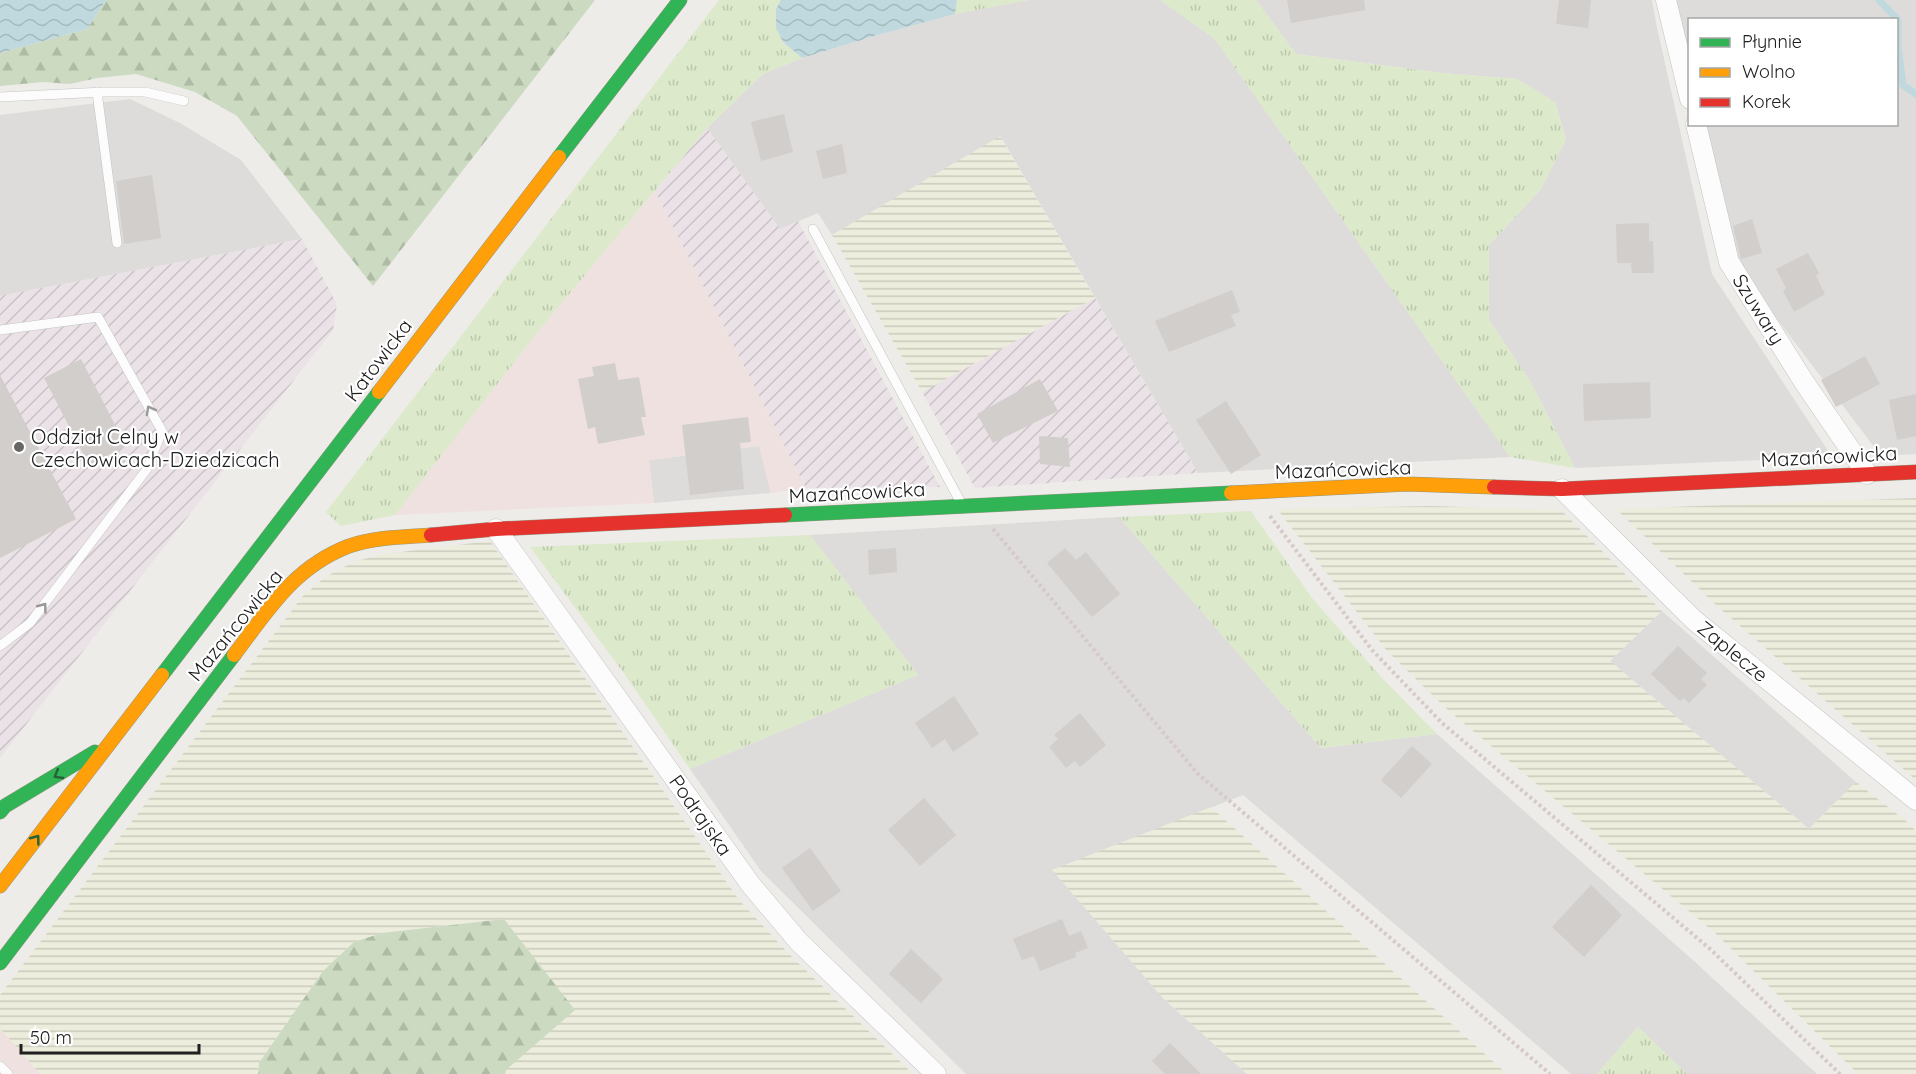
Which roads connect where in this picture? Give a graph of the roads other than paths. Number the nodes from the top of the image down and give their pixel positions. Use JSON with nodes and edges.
{"nodes":[{"id":1,"x":680,"y":0,"type":"edge"},
{"id":2,"x":1666,"y":0,"type":"edge"},
{"id":3,"x":97,"y":92,"type":"junction"},
{"id":4,"x":1688,"y":95,"type":"edge"},
{"id":5,"x":0,"y":97,"type":"edge"},
{"id":6,"x":184,"y":101,"type":"dead end"},
{"id":7,"x":1696,"y":126,"type":"edge"},
{"id":8,"x":813,"y":229,"type":"dead end"},
{"id":9,"x":117,"y":243,"type":"dead end"},
{"id":10,"x":0,"y":330,"type":"edge"},
{"id":11,"x":1916,"y":472,"type":"edge"},
{"id":12,"x":1867,"y":474,"type":"junction"},
{"id":13,"x":1562,"y":489,"type":"junction"},
{"id":14,"x":968,"y":506,"type":"junction"},
{"id":15,"x":496,"y":529,"type":"junction"},
{"id":16,"x":0,"y":646,"type":"edge"},
{"id":17,"x":108,"y":745,"type":"junction"},
{"id":18,"x":1916,"y":800,"type":"edge"},
{"id":19,"x":0,"y":812,"type":"edge"},
{"id":20,"x":0,"y":885,"type":"edge"},
{"id":21,"x":0,"y":963,"type":"edge"},
{"id":22,"x":0,"y":1066,"type":"edge"},
{"id":23,"x":8,"y":1074,"type":"edge"},
{"id":24,"x":936,"y":1074,"type":"edge"}],
"edges":[{"from":1,"to":17,"type":"street","name":"Katowicka"},
{"from":2,"to":4,"type":"street"},
{"from":3,"to":5,"type":"lane"},
{"from":3,"to":6,"type":"lane"},
{"from":3,"to":9,"type":"lane"},
{"from":7,"to":12,"type":"street","name":"Szuwary"},
{"from":8,"to":14,"type":"lane"},
{"from":16,"to":10,"type":"lane","one_way":true},
{"from":11,"to":12,"type":"street","name":"Mazańcowicka"},
{"from":12,"to":13,"type":"street","name":"Mazańcowicka"},
{"from":13,"to":14,"type":"street","name":"Mazańcowicka"},
{"from":13,"to":18,"type":"street","name":"Zaplecze"},
{"from":14,"to":15,"type":"street","name":"Mazańcowicka"},
{"from":15,"to":21,"type":"street","name":"Mazańcowicka"},
{"from":15,"to":24,"type":"street","name":"Podrajska"},
{"from":17,"to":19,"type":"street","name":"Katowicka","one_way":true},
{"from":20,"to":17,"type":"street","name":"Katowicka","one_way":true},
{"from":22,"to":23,"type":"lane"}]}
